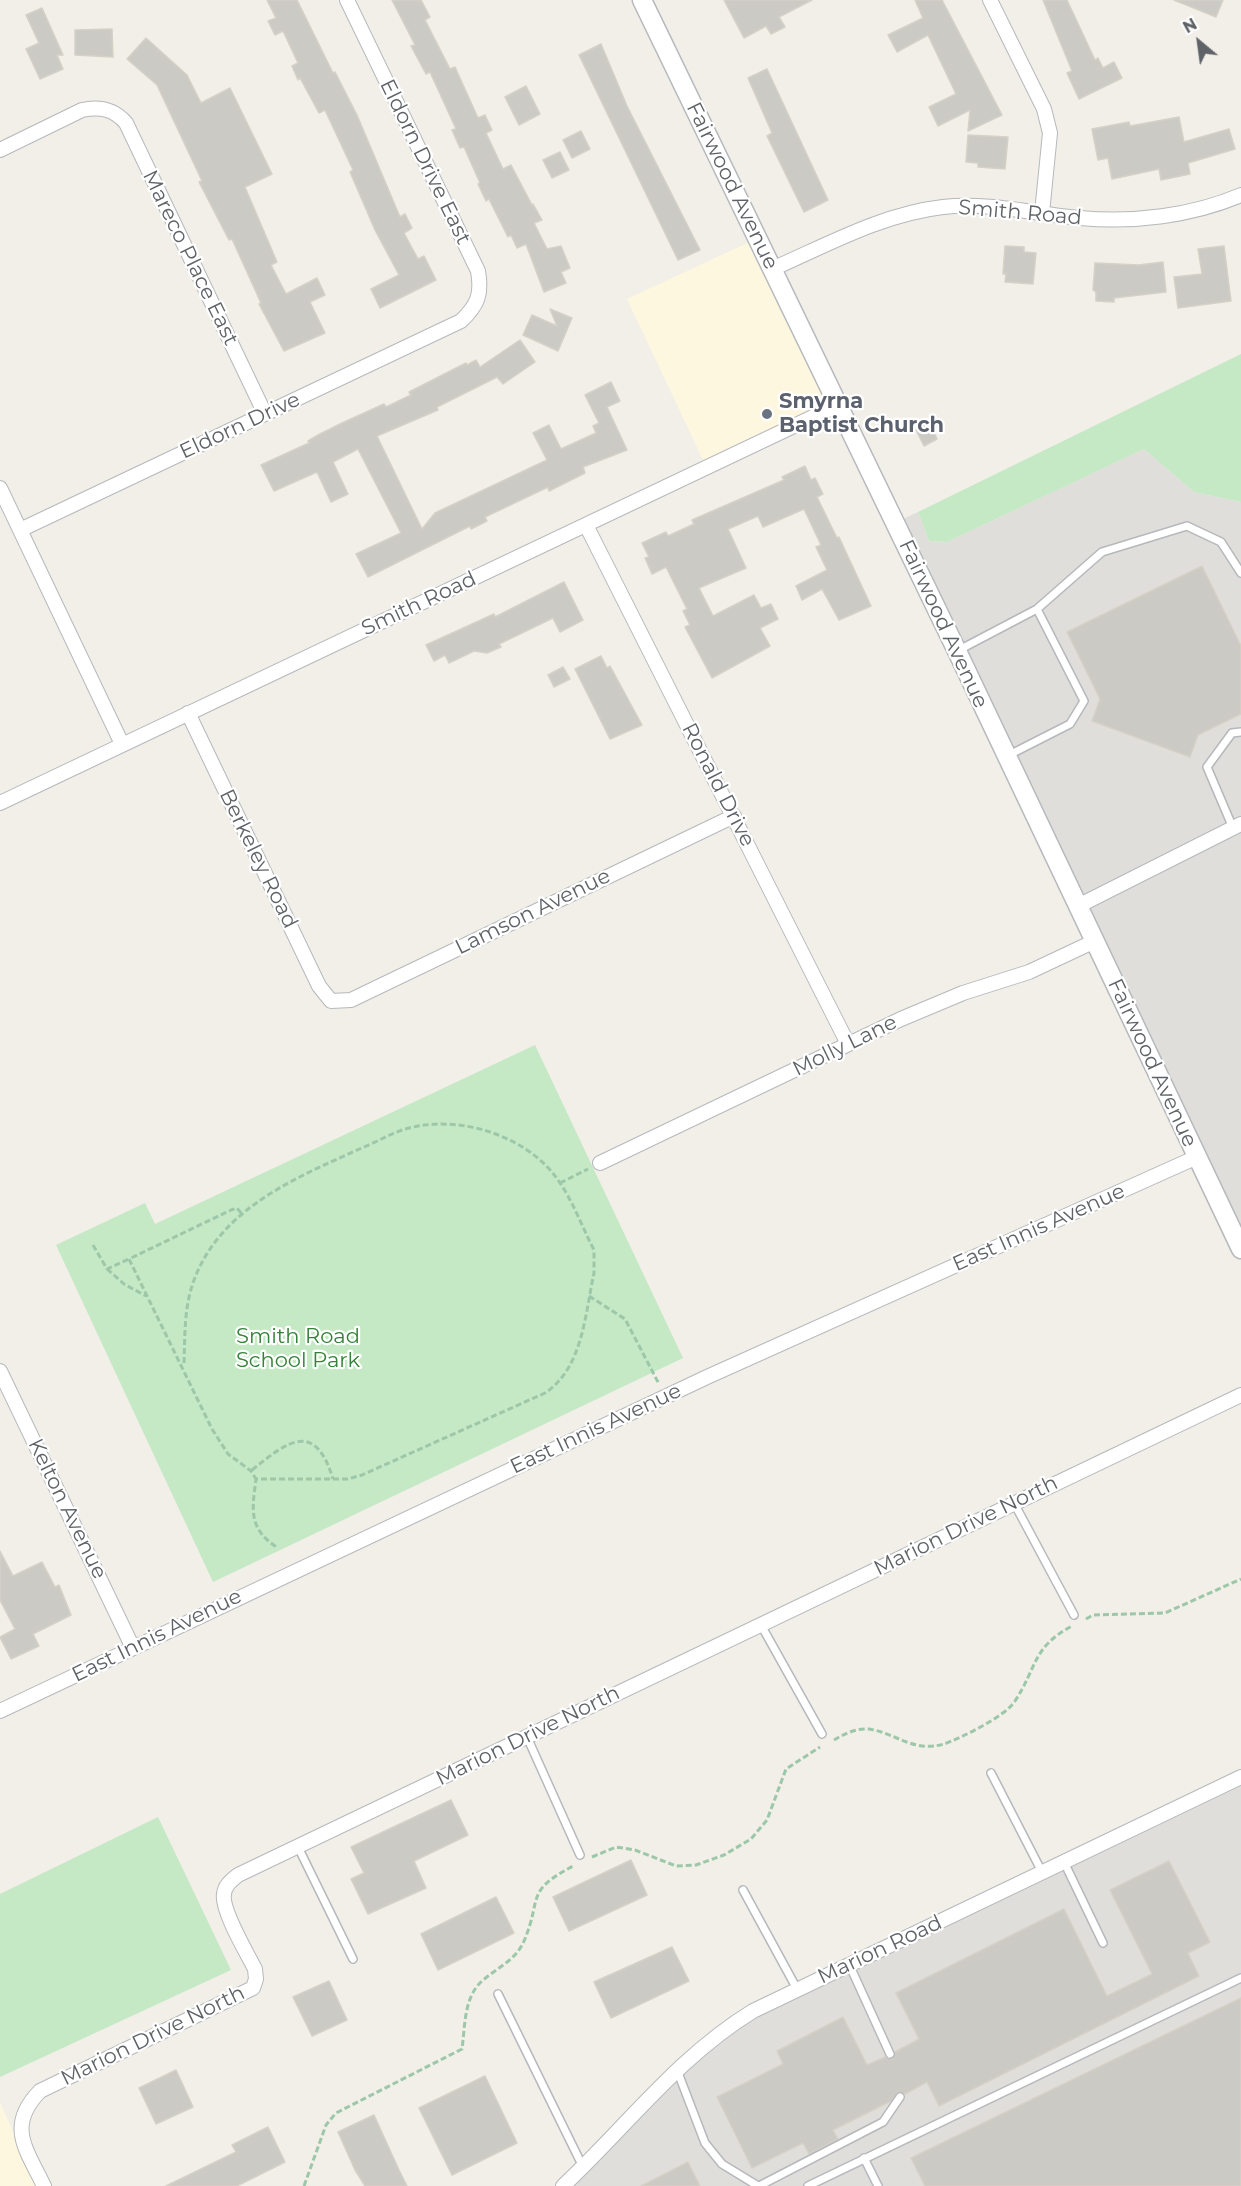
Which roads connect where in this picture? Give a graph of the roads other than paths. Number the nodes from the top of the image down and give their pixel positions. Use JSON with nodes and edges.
{"nodes":[{"id":1,"x":347,"y":0,"type":"edge"},
{"id":2,"x":642,"y":0,"type":"edge"},
{"id":3,"x":990,"y":0,"type":"edge"},
{"id":4,"x":0,"y":150,"type":"edge"},
{"id":5,"x":1241,"y":195,"type":"edge"},
{"id":6,"x":1042,"y":213,"type":"junction"},
{"id":7,"x":772,"y":269,"type":"junction"},
{"id":8,"x":461,"y":321,"type":"joint"},
{"id":9,"x":838,"y":405,"type":"junction"},
{"id":10,"x":265,"y":414,"type":"junction"},
{"id":11,"x":0,"y":488,"type":"edge"},
{"id":12,"x":586,"y":525,"type":"junction"},
{"id":13,"x":20,"y":530,"type":"junction"},
{"id":14,"x":1241,"y":573,"type":"edge"},
{"id":15,"x":1037,"y":609,"type":"junction"},
{"id":16,"x":957,"y":651,"type":"junction"},
{"id":17,"x":188,"y":713,"type":"junction"},
{"id":18,"x":1241,"y":732,"type":"edge"},
{"id":19,"x":122,"y":744,"type":"junction"},
{"id":20,"x":1006,"y":757,"type":"junction"},
{"id":21,"x":0,"y":803,"type":"edge"},
{"id":22,"x":734,"y":816,"type":"junction"},
{"id":23,"x":1237,"y":826,"type":"edge"},
{"id":24,"x":1078,"y":906,"type":"junction"},
{"id":25,"x":1095,"y":941,"type":"junction"},
{"id":26,"x":331,"y":1001,"type":"joint"},
{"id":27,"x":848,"y":1044,"type":"junction"},
{"id":28,"x":1197,"y":1157,"type":"junction"},
{"id":29,"x":600,"y":1164,"type":"road end"},
{"id":30,"x":1241,"y":1249,"type":"edge"},
{"id":31,"x":0,"y":1371,"type":"edge"},
{"id":32,"x":4,"y":1392,"type":"edge"},
{"id":33,"x":1241,"y":1395,"type":"edge"},
{"id":34,"x":1014,"y":1503,"type":"junction"},
{"id":35,"x":1074,"y":1615,"type":"dead end"},
{"id":36,"x":761,"y":1625,"type":"junction"},
{"id":37,"x":133,"y":1648,"type":"junction"},
{"id":38,"x":0,"y":1711,"type":"edge"},
{"id":39,"x":822,"y":1734,"type":"dead end"},
{"id":40,"x":527,"y":1737,"type":"junction"},
{"id":41,"x":991,"y":1773,"type":"dead end"},
{"id":42,"x":1241,"y":1778,"type":"edge"},
{"id":43,"x":298,"y":1847,"type":"junction"},
{"id":44,"x":580,"y":1855,"type":"dead end"},
{"id":45,"x":1064,"y":1862,"type":"junction"},
{"id":46,"x":1042,"y":1872,"type":"junction"},
{"id":47,"x":743,"y":1890,"type":"dead end"},
{"id":48,"x":1103,"y":1943,"type":"dead end"},
{"id":49,"x":353,"y":1959,"type":"dead end"},
{"id":50,"x":849,"y":1964,"type":"junction"},
{"id":51,"x":1241,"y":1978,"type":"edge"},
{"id":52,"x":797,"y":1989,"type":"junction"},
{"id":53,"x":498,"y":1994,"type":"dead end"},
{"id":54,"x":890,"y":2054,"type":"dead end"},
{"id":55,"x":677,"y":2068,"type":"junction"},
{"id":56,"x":900,"y":2097,"type":"dead end"},
{"id":57,"x":864,"y":2158,"type":"junction"},
{"id":58,"x":583,"y":2167,"type":"junction"},
{"id":59,"x":44,"y":2186,"type":"edge"},
{"id":60,"x":563,"y":2186,"type":"edge"},
{"id":61,"x":759,"y":2186,"type":"edge"},
{"id":62,"x":808,"y":2186,"type":"edge"},
{"id":63,"x":878,"y":2186,"type":"edge"}],
"edges":[{"from":1,"to":8,"type":"street","name":"Eldorn Drive East"},
{"from":2,"to":7,"type":"street","name":"Fairwood Avenue"},
{"from":3,"to":6,"type":"street"},
{"from":4,"to":10,"type":"street","name":"Mareco Place East"},
{"from":5,"to":6,"type":"street","name":"Smith Road"},
{"from":6,"to":7,"type":"street","name":"Smith Road"},
{"from":7,"to":9,"type":"street","name":"Fairwood Avenue"},
{"from":8,"to":10,"type":"street","name":"Eldorn Drive"},
{"from":9,"to":12,"type":"street","name":"Smith Road"},
{"from":9,"to":16,"type":"street","name":"Fairwood Avenue"},
{"from":10,"to":13,"type":"street","name":"Eldorn Drive"},
{"from":11,"to":13,"type":"street"},
{"from":12,"to":17,"type":"street","name":"Smith Road"},
{"from":12,"to":22,"type":"street","name":"Ronald Drive"},
{"from":13,"to":19,"type":"street"},
{"from":14,"to":15,"type":"lane"},
{"from":15,"to":16,"type":"lane"},
{"from":15,"to":20,"type":"lane"},
{"from":16,"to":20,"type":"street","name":"Fairwood Avenue"},
{"from":17,"to":19,"type":"street","name":"Smith Road"},
{"from":17,"to":26,"type":"street","name":"Berkeley Road"},
{"from":18,"to":23,"type":"lane"},
{"from":19,"to":21,"type":"street","name":"Smith Road"},
{"from":20,"to":24,"type":"street","name":"Fairwood Avenue"},
{"from":22,"to":26,"type":"street","name":"Lamson Avenue"},
{"from":22,"to":27,"type":"street","name":"Ronald Drive"},
{"from":23,"to":24,"type":"street"},
{"from":24,"to":25,"type":"street","name":"Fairwood Avenue"},
{"from":25,"to":27,"type":"street","name":"Molly Lane"},
{"from":25,"to":28,"type":"street","name":"Fairwood Avenue"},
{"from":27,"to":29,"type":"street","name":"Molly Lane"},
{"from":28,"to":30,"type":"street","name":"Fairwood Avenue"},
{"from":28,"to":37,"type":"street","name":"East Innis Avenue"},
{"from":31,"to":32,"type":"street","name":"Kelton Avenue"},
{"from":32,"to":37,"type":"street","name":"Kelton Avenue"},
{"from":33,"to":34,"type":"street","name":"Marion Drive North"},
{"from":34,"to":35,"type":"lane"},
{"from":34,"to":36,"type":"street","name":"Marion Drive North"},
{"from":36,"to":39,"type":"lane"},
{"from":36,"to":40,"type":"street","name":"Marion Drive North"},
{"from":37,"to":38,"type":"street","name":"East Innis Avenue"},
{"from":40,"to":43,"type":"street","name":"Marion Drive North"},
{"from":40,"to":44,"type":"lane"},
{"from":41,"to":46,"type":"lane"},
{"from":42,"to":45,"type":"street","name":"Marion Road"},
{"from":43,"to":49,"type":"lane"},
{"from":43,"to":59,"type":"street","name":"Marion Drive North"},
{"from":45,"to":46,"type":"street","name":"Marion Road"},
{"from":45,"to":48,"type":"lane"},
{"from":46,"to":50,"type":"street","name":"Marion Road"},
{"from":47,"to":52,"type":"lane"},
{"from":50,"to":52,"type":"street","name":"Marion Road"},
{"from":50,"to":54,"type":"lane"},
{"from":51,"to":57,"type":"lane"},
{"from":52,"to":55,"type":"street","name":"Marion Road"},
{"from":53,"to":58,"type":"lane"},
{"from":55,"to":58,"type":"street","name":"Marion Road"},
{"from":55,"to":61,"type":"lane"},
{"from":56,"to":61,"type":"lane"},
{"from":57,"to":62,"type":"lane"},
{"from":57,"to":63,"type":"lane"},
{"from":58,"to":60,"type":"street","name":"Marion Road"}]}
